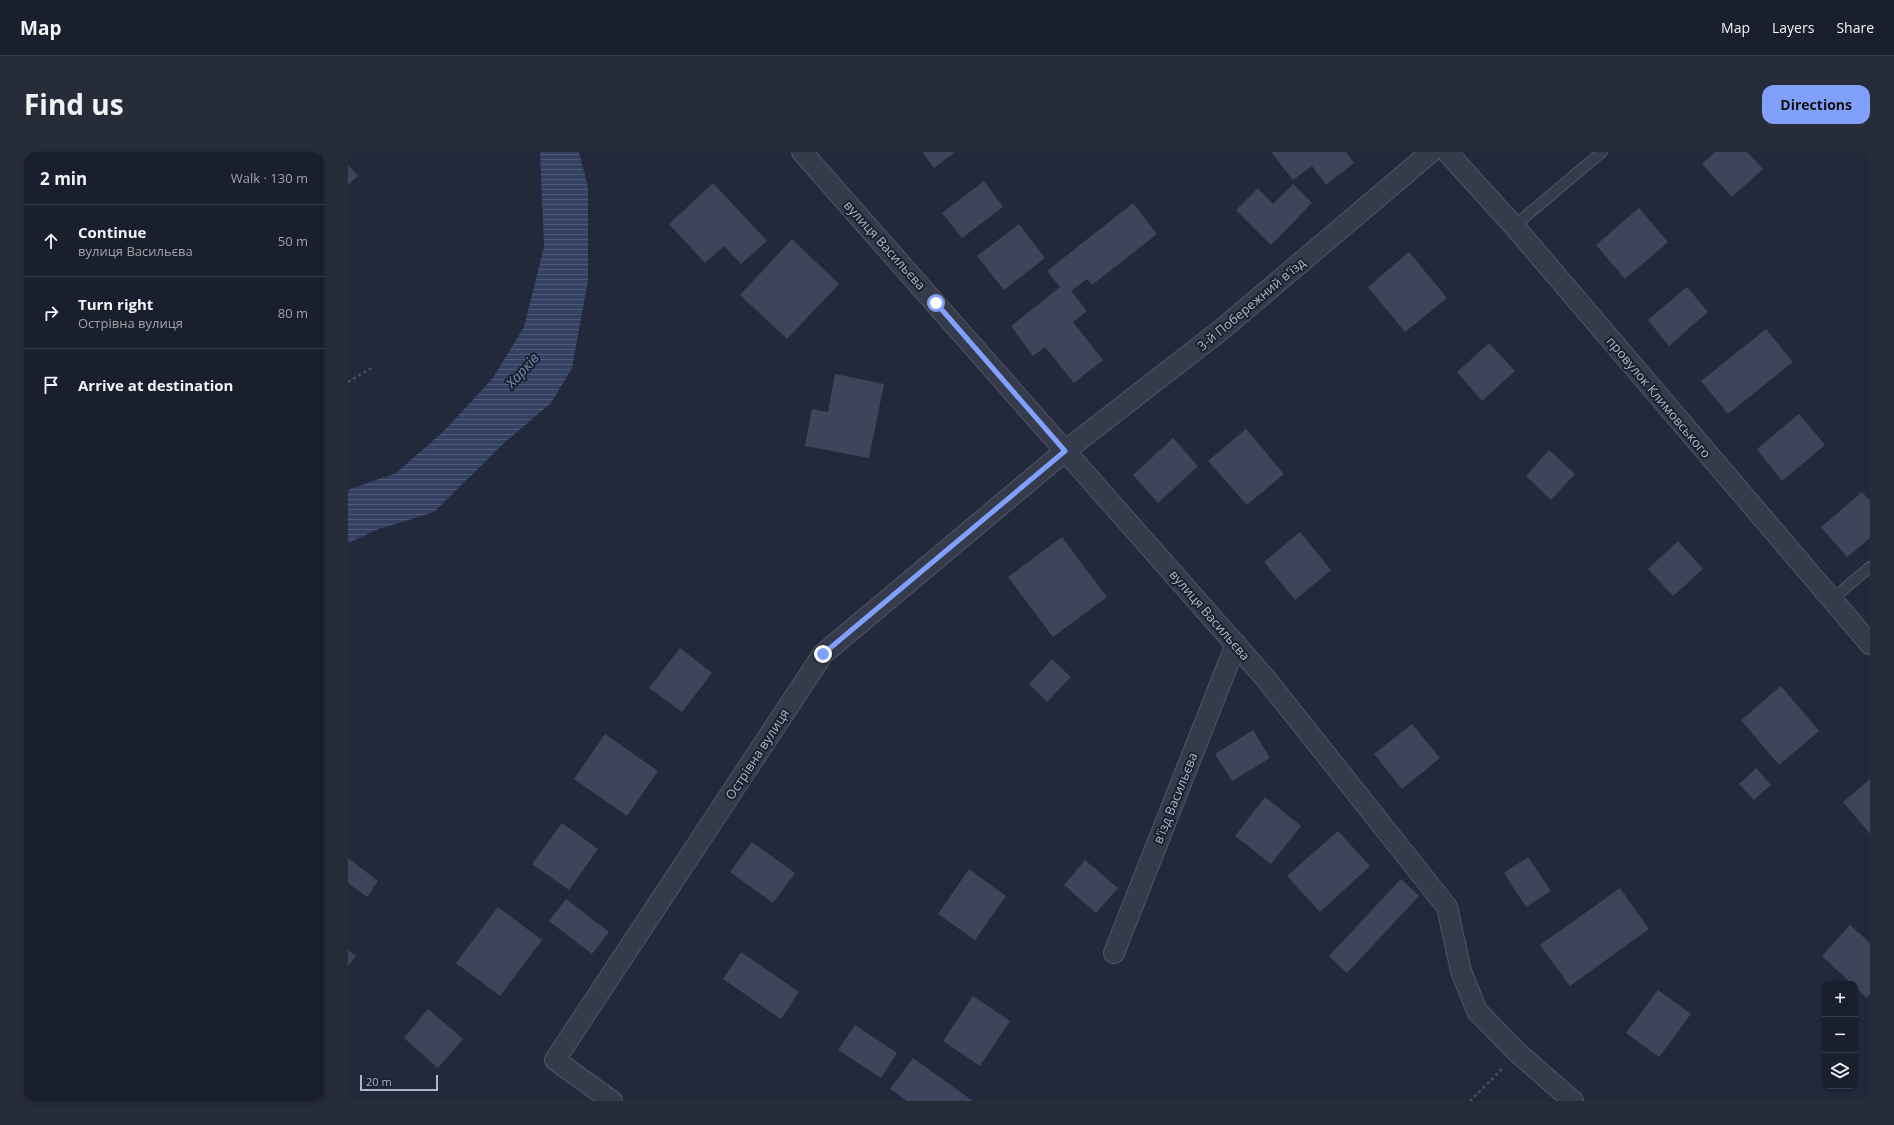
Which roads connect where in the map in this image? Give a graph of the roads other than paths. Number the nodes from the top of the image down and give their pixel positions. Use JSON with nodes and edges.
{"nodes":[{"id":1,"x":802,"y":152,"type":"edge"},
{"id":2,"x":1431,"y":152,"type":"edge"},
{"id":3,"x":1447,"y":152,"type":"edge"},
{"id":4,"x":1602,"y":152,"type":"edge"},
{"id":5,"x":1514,"y":226,"type":"junction"},
{"id":6,"x":1065,"y":451,"type":"junction"},
{"id":7,"x":1870,"y":567,"type":"edge"},
{"id":8,"x":1831,"y":600,"type":"junction"},
{"id":9,"x":1236,"y":644,"type":"junction"},
{"id":10,"x":1870,"y":644,"type":"edge"},
{"id":11,"x":1114,"y":953,"type":"dead end"},
{"id":12,"x":612,"y":1101,"type":"edge"},
{"id":13,"x":1573,"y":1101,"type":"edge"}],
"edges":[{"from":1,"to":6,"type":"street","name":"вулиця Васильєва"},
{"from":2,"to":6,"type":"street","name":"3-й Побережний в'їзд"},
{"from":3,"to":5,"type":"street","name":"провулок Климовського"},
{"from":4,"to":5,"type":"lane"},
{"from":5,"to":8,"type":"street","name":"провулок Климовського"},
{"from":6,"to":9,"type":"street","name":"вулиця Васильєва"},
{"from":6,"to":12,"type":"street","name":"Острівна вулиця"},
{"from":7,"to":8,"type":"lane"},
{"from":8,"to":10,"type":"street","name":"провулок Климовського"},
{"from":9,"to":11,"type":"street","name":"в'їзд Васильєва"},
{"from":9,"to":13,"type":"street","name":"вулиця Васильєва"}]}
